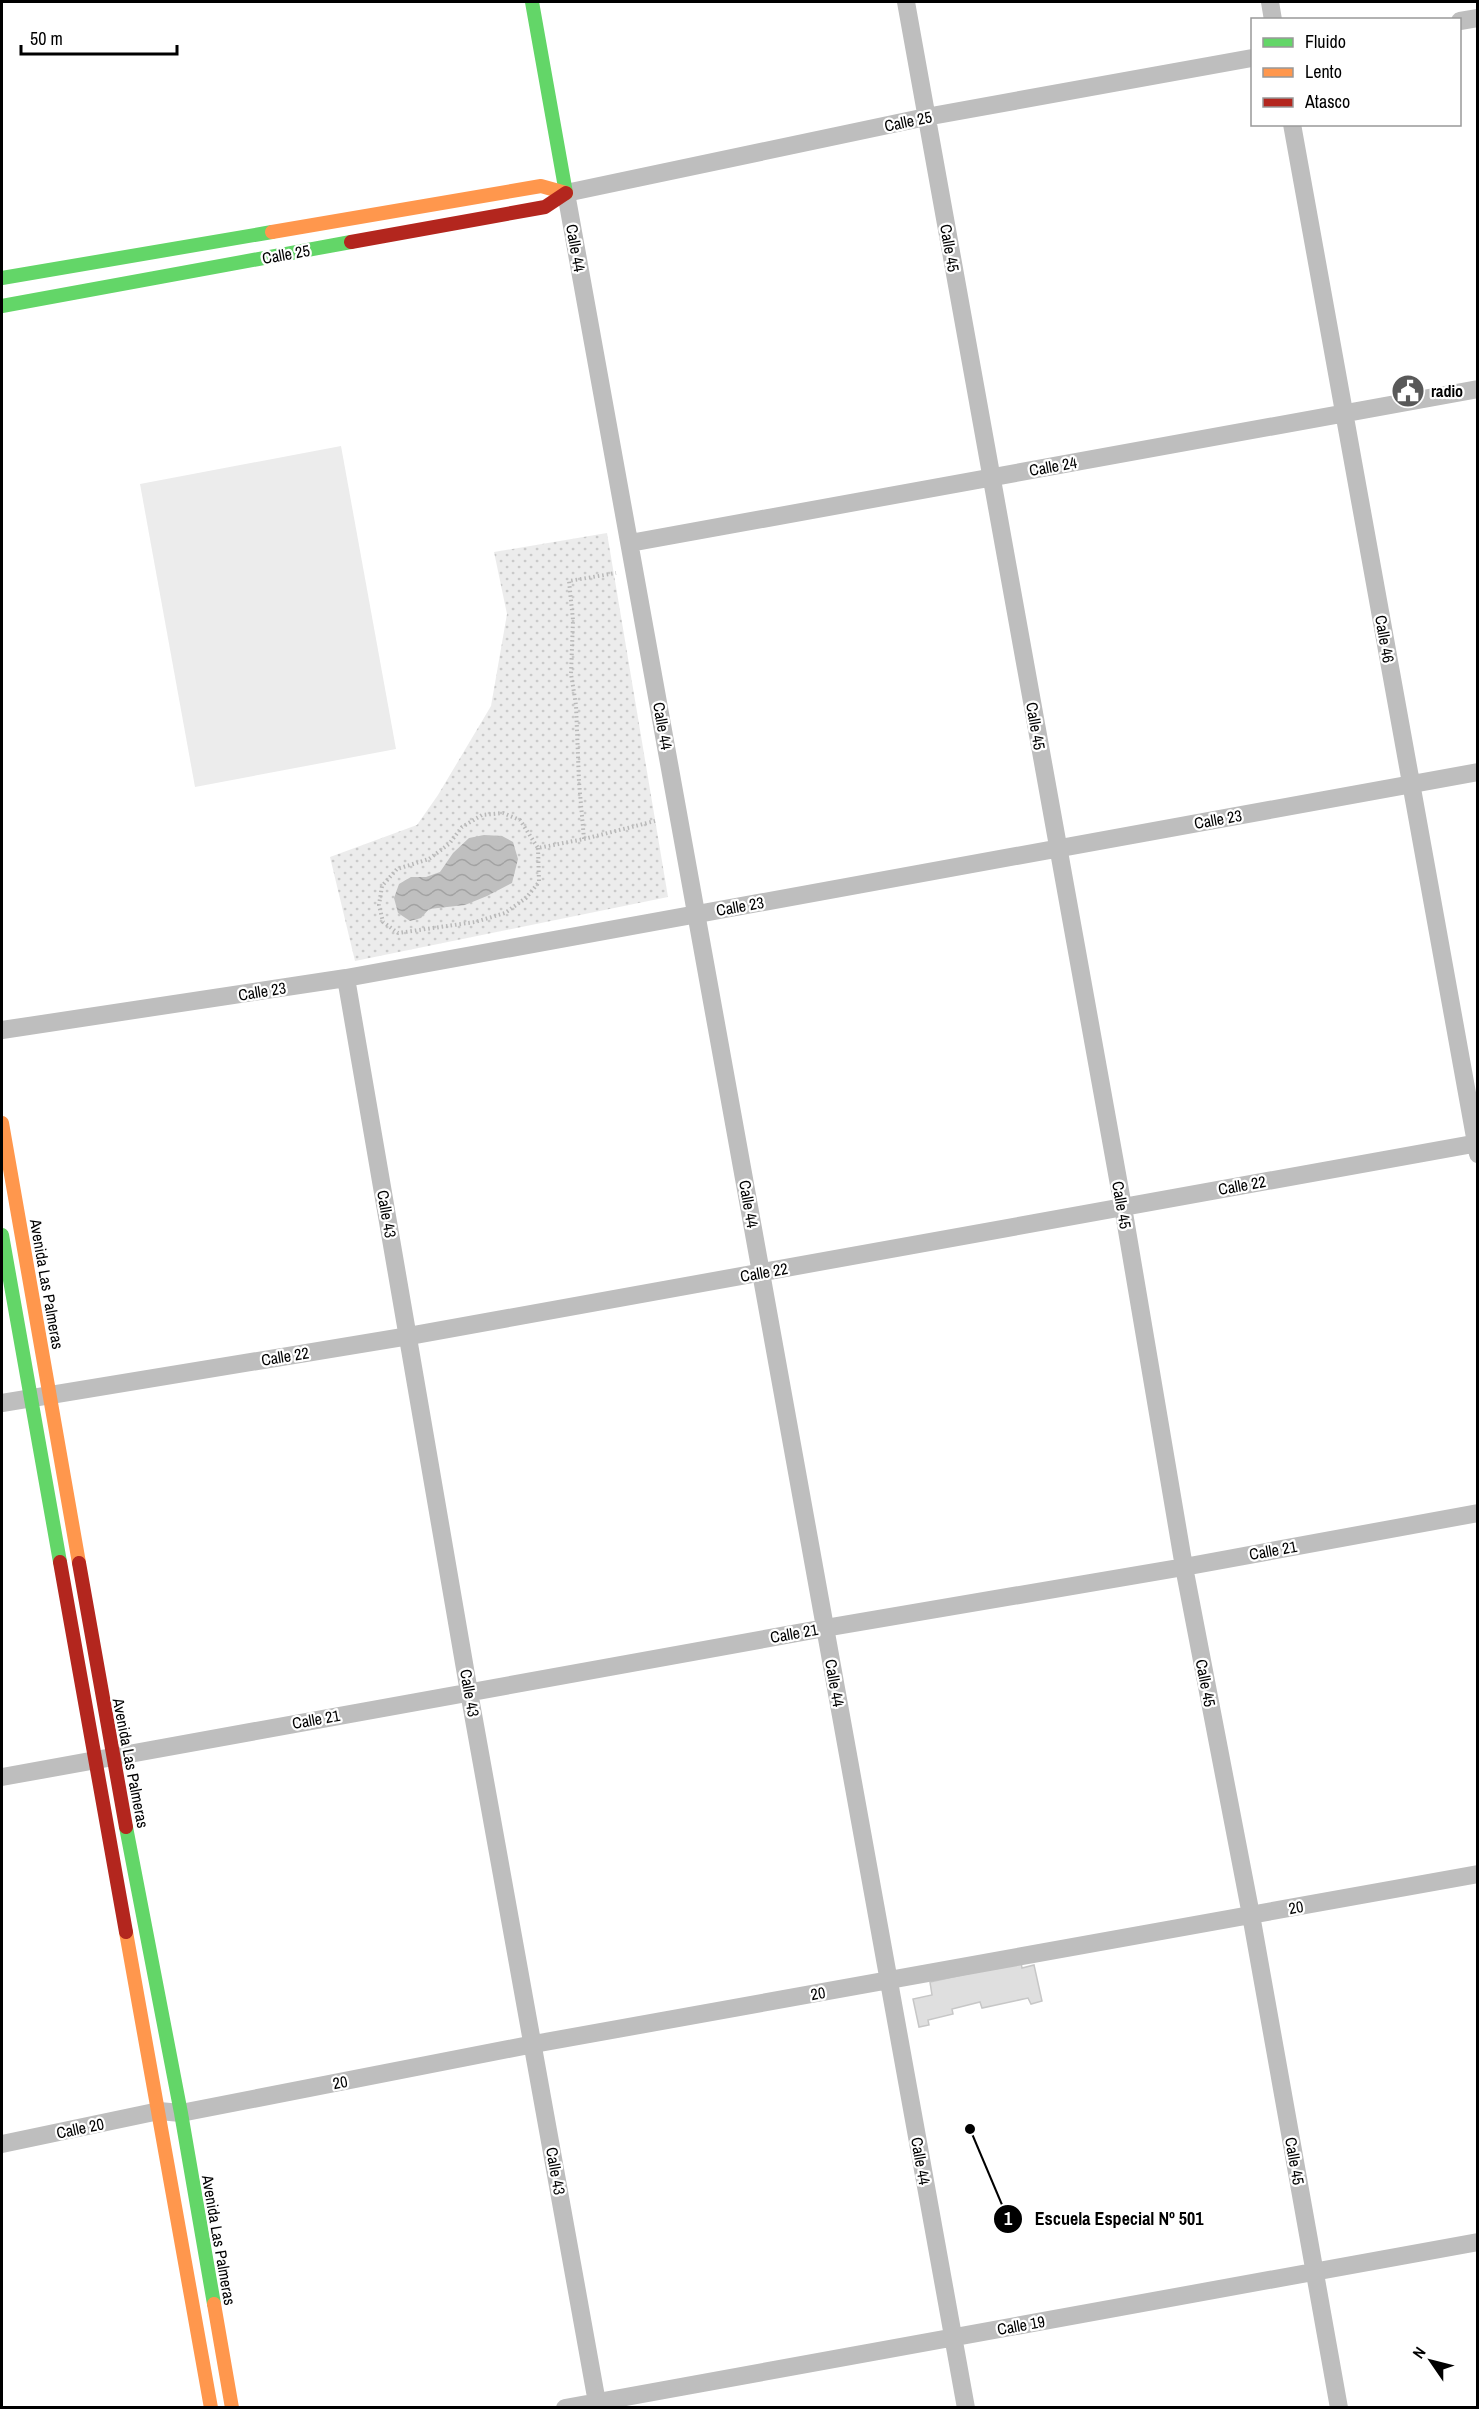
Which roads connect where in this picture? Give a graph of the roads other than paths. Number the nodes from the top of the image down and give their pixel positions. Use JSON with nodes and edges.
{"nodes":[{"id":1,"x":532,"y":2,"type":"edge"},
{"id":2,"x":906,"y":2,"type":"edge"},
{"id":3,"x":1270,"y":2,"type":"edge"},
{"id":4,"x":1273,"y":18,"type":"edge"},
{"id":5,"x":1478,"y":18,"type":"edge"},
{"id":6,"x":1461,"y":21,"type":"edge"},
{"id":7,"x":1251,"y":58,"type":"edge"},
{"id":8,"x":926,"y":117,"type":"junction"},
{"id":9,"x":1292,"y":126,"type":"edge"},
{"id":10,"x":566,"y":193,"type":"junction"},
{"id":11,"x":2,"y":278,"type":"edge"},
{"id":12,"x":2,"y":306,"type":"edge"},
{"id":13,"x":1478,"y":389,"type":"edge"},
{"id":14,"x":1344,"y":414,"type":"junction"},
{"id":15,"x":991,"y":477,"type":"junction"},
{"id":16,"x":630,"y":543,"type":"junction"},
{"id":17,"x":1478,"y":772,"type":"edge"},
{"id":18,"x":1411,"y":784,"type":"junction"},
{"id":19,"x":1058,"y":848,"type":"junction"},
{"id":20,"x":697,"y":914,"type":"junction"},
{"id":21,"x":346,"y":978,"type":"junction"},
{"id":22,"x":2,"y":1030,"type":"edge"},
{"id":23,"x":2,"y":1123,"type":"edge"},
{"id":24,"x":1477,"y":1146,"type":"edge"},
{"id":25,"x":1123,"y":1207,"type":"junction"},
{"id":26,"x":2,"y":1236,"type":"edge"},
{"id":27,"x":761,"y":1272,"type":"junction"},
{"id":28,"x":409,"y":1336,"type":"junction"},
{"id":29,"x":41,"y":1396,"type":"junction"},
{"id":30,"x":2,"y":1403,"type":"edge"},
{"id":31,"x":1478,"y":1513,"type":"edge"},
{"id":32,"x":1184,"y":1567,"type":"junction"},
{"id":33,"x":825,"y":1628,"type":"junction"},
{"id":34,"x":469,"y":1692,"type":"junction"},
{"id":35,"x":104,"y":1758,"type":"junction"},
{"id":36,"x":2,"y":1777,"type":"edge"},
{"id":37,"x":1478,"y":1875,"type":"edge"},
{"id":38,"x":1251,"y":1915,"type":"junction"},
{"id":39,"x":889,"y":1980,"type":"junction"},
{"id":40,"x":534,"y":2044,"type":"junction"},
{"id":41,"x":159,"y":2111,"type":"junction"},
{"id":42,"x":182,"y":2113,"type":"junction"},
{"id":43,"x":2,"y":2144,"type":"edge"},
{"id":44,"x":1478,"y":2242,"type":"edge"},
{"id":45,"x":1315,"y":2272,"type":"junction"},
{"id":46,"x":953,"y":2337,"type":"junction"},
{"id":47,"x":597,"y":2405,"type":"edge"},
{"id":48,"x":211,"y":2408,"type":"edge"},
{"id":49,"x":232,"y":2408,"type":"edge"},
{"id":50,"x":565,"y":2408,"type":"edge"},
{"id":51,"x":966,"y":2408,"type":"edge"},
{"id":52,"x":1339,"y":2408,"type":"edge"}],
"edges":[{"from":1,"to":10,"type":"main road","name":"Calle 44"},
{"from":2,"to":8,"type":"street","name":"Calle 45"},
{"from":3,"to":4,"type":"street"},
{"from":5,"to":6,"type":"street"},
{"from":7,"to":8,"type":"street","name":"Calle 25"},
{"from":8,"to":10,"type":"street","name":"Calle 25"},
{"from":8,"to":15,"type":"street","name":"Calle 45"},
{"from":9,"to":14,"type":"street","name":"Calle 46"},
{"from":10,"to":11,"type":"main road","name":"Calle 25"},
{"from":10,"to":12,"type":"main road","name":"Calle 25"},
{"from":10,"to":16,"type":"street","name":"Calle 44"},
{"from":13,"to":14,"type":"street","name":"Calle 24"},
{"from":14,"to":15,"type":"street","name":"Calle 24"},
{"from":14,"to":18,"type":"street","name":"Calle 46"},
{"from":15,"to":16,"type":"street","name":"Calle 24"},
{"from":15,"to":19,"type":"street","name":"Calle 45"},
{"from":16,"to":20,"type":"street","name":"Calle 44"},
{"from":17,"to":18,"type":"street","name":"Calle 23"},
{"from":18,"to":19,"type":"street","name":"Calle 23"},
{"from":18,"to":24,"type":"street","name":"Calle 46"},
{"from":19,"to":20,"type":"street","name":"Calle 23"},
{"from":19,"to":25,"type":"street","name":"Calle 45"},
{"from":20,"to":21,"type":"street","name":"Calle 23"},
{"from":20,"to":27,"type":"street","name":"Calle 44"},
{"from":21,"to":22,"type":"street","name":"Calle 23"},
{"from":21,"to":28,"type":"street","name":"Calle 43"},
{"from":23,"to":29,"type":"main road","name":"Avenida Las Palmeras"},
{"from":24,"to":25,"type":"street","name":"Calle 22"},
{"from":25,"to":27,"type":"street","name":"Calle 22"},
{"from":25,"to":32,"type":"street","name":"Calle 45"},
{"from":26,"to":29,"type":"main road","name":"Avenida Las Palmeras"},
{"from":27,"to":28,"type":"street","name":"Calle 22"},
{"from":27,"to":33,"type":"street","name":"Calle 44"},
{"from":28,"to":29,"type":"street","name":"Calle 22"},
{"from":28,"to":34,"type":"street","name":"Calle 43"},
{"from":29,"to":30,"type":"street","name":"Calle 22"},
{"from":29,"to":35,"type":"main road","name":"Avenida Las Palmeras"},
{"from":31,"to":32,"type":"street","name":"Calle 21"},
{"from":32,"to":33,"type":"street","name":"Calle 21"},
{"from":32,"to":38,"type":"street","name":"Calle 45"},
{"from":33,"to":34,"type":"street","name":"Calle 21"},
{"from":33,"to":39,"type":"street","name":"Calle 44"},
{"from":34,"to":35,"type":"street","name":"Calle 21"},
{"from":34,"to":40,"type":"street","name":"Calle 43"},
{"from":35,"to":36,"type":"street","name":"Calle 21"},
{"from":35,"to":41,"type":"main road","name":"Avenida Las Palmeras"},
{"from":35,"to":42,"type":"main road","name":"Avenida Las Palmeras"},
{"from":37,"to":38,"type":"street","name":"20"},
{"from":38,"to":39,"type":"street","name":"20"},
{"from":38,"to":45,"type":"street","name":"Calle 45"},
{"from":39,"to":40,"type":"street","name":"20"},
{"from":39,"to":46,"type":"street","name":"Calle 44"},
{"from":40,"to":42,"type":"street","name":"20"},
{"from":40,"to":47,"type":"street","name":"Calle 43"},
{"from":41,"to":42,"type":"street","name":"20"},
{"from":41,"to":43,"type":"street","name":"Calle 20"},
{"from":41,"to":48,"type":"main road","name":"Avenida Las Palmeras"},
{"from":42,"to":49,"type":"main road","name":"Avenida Las Palmeras"},
{"from":44,"to":45,"type":"street","name":"Calle 19"},
{"from":45,"to":46,"type":"street","name":"Calle 19"},
{"from":45,"to":52,"type":"street","name":"Calle 45"},
{"from":46,"to":47,"type":"street","name":"Calle 19"},
{"from":46,"to":51,"type":"street","name":"Calle 44"},
{"from":47,"to":50,"type":"street","name":"Calle 19"}]}
